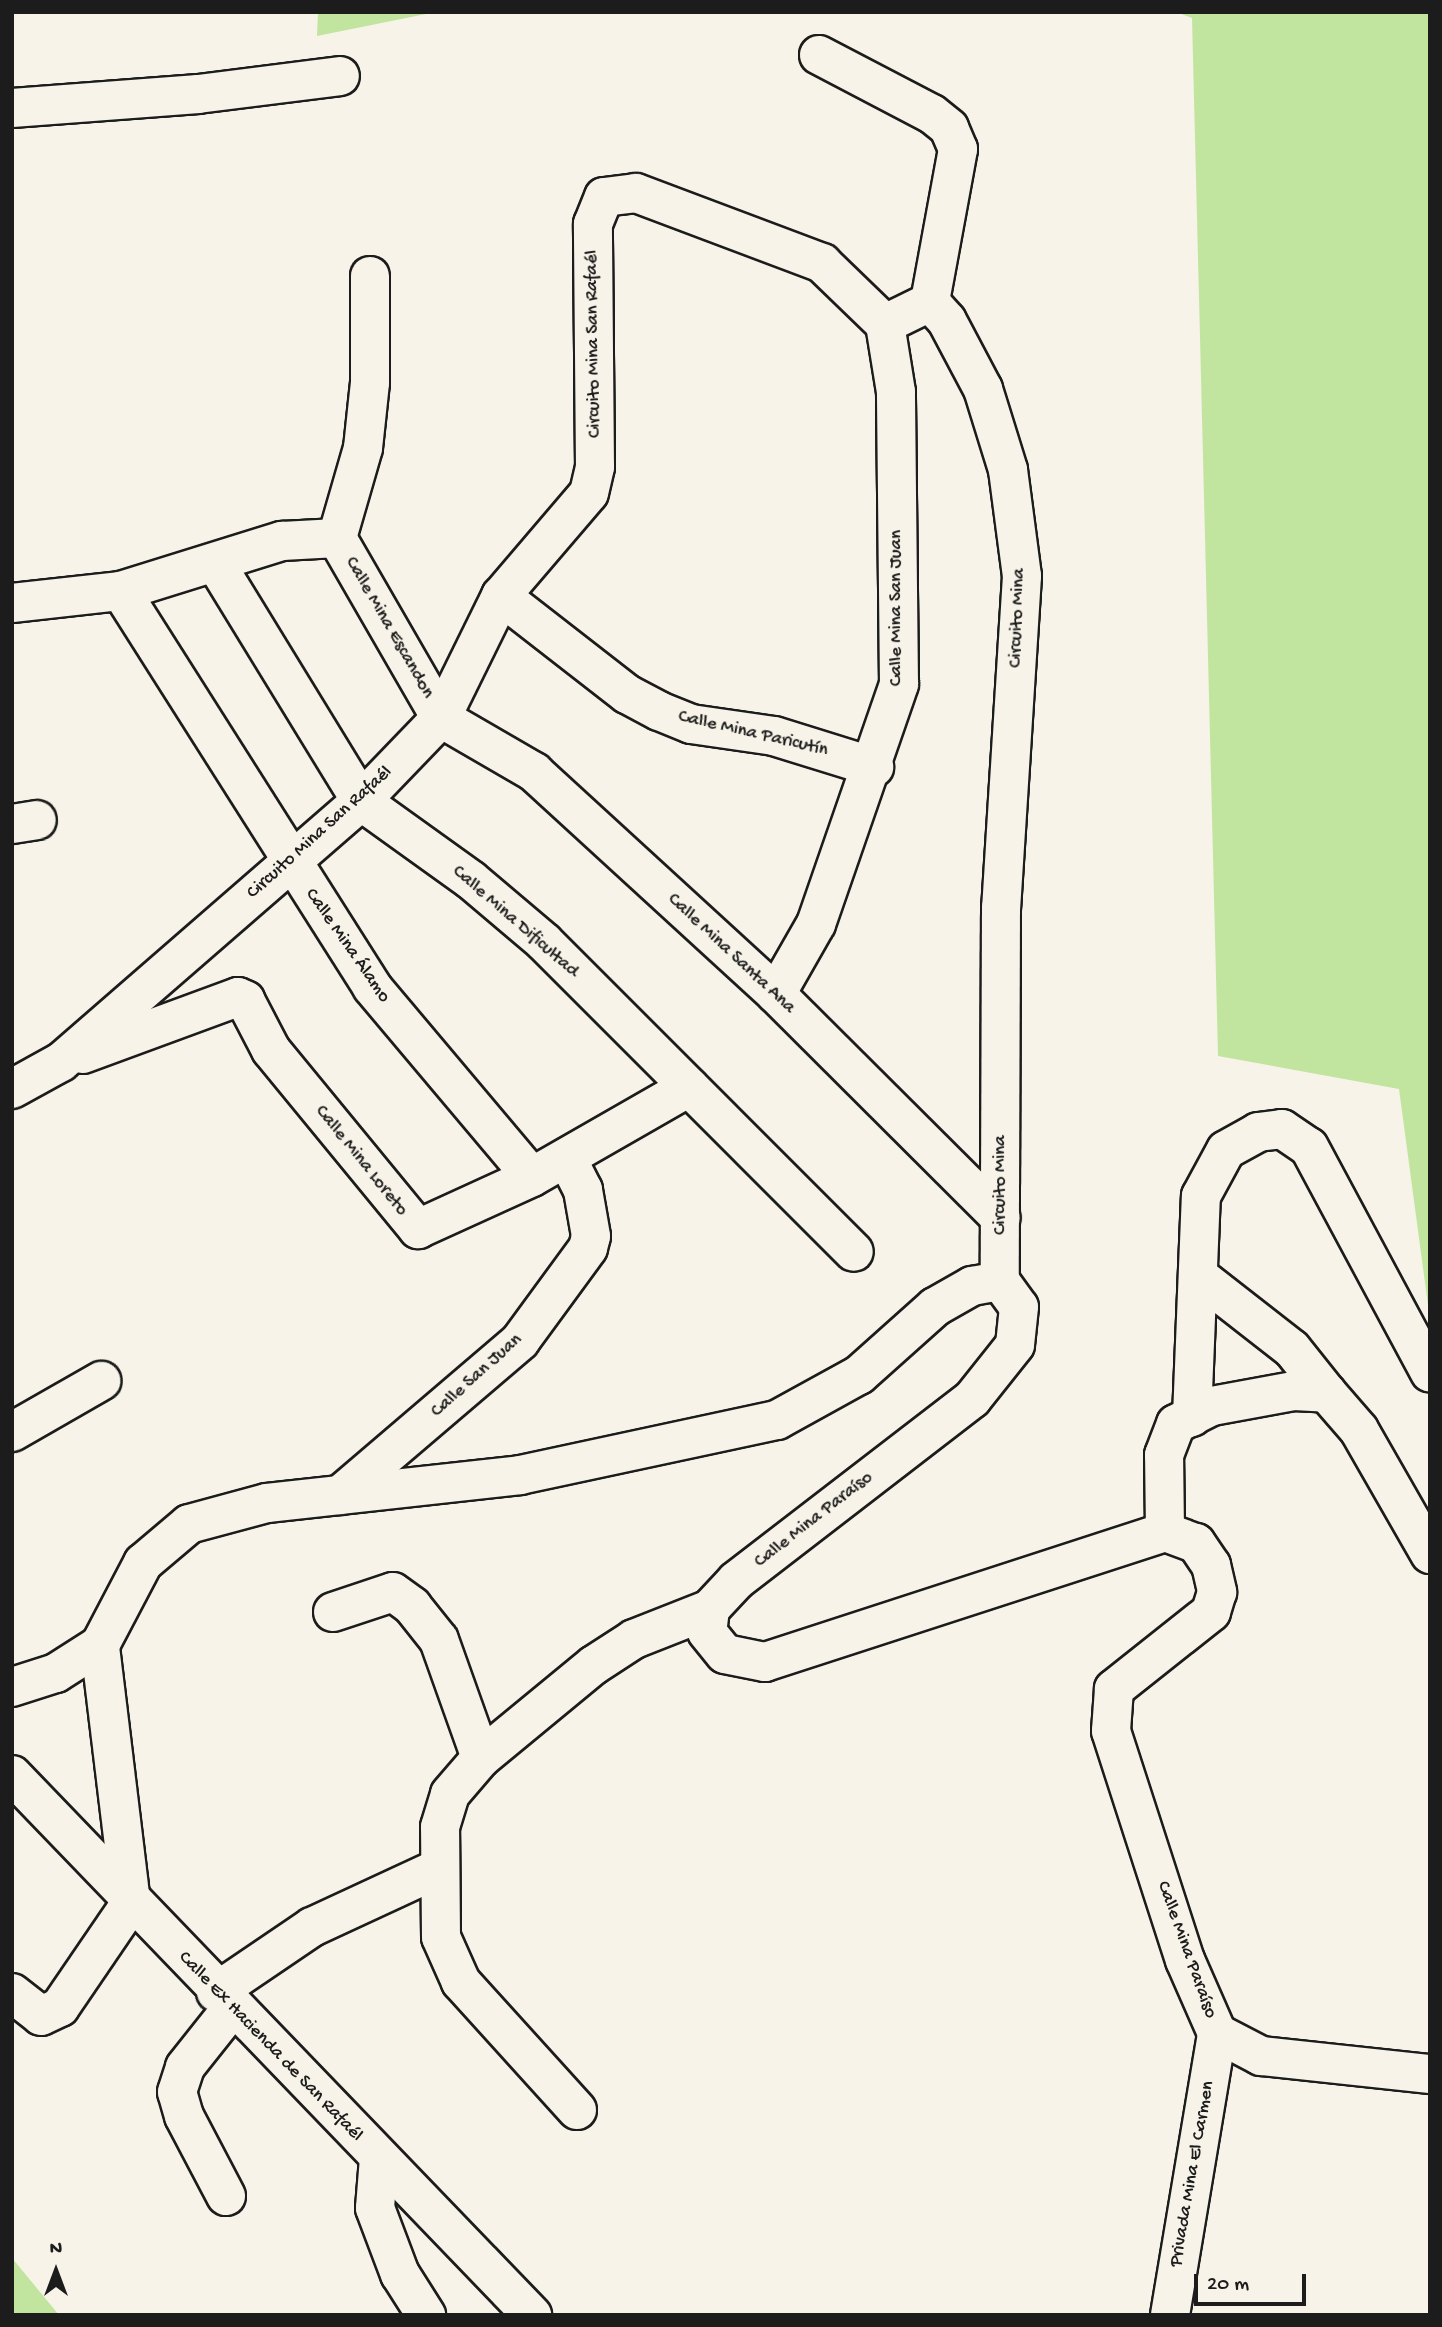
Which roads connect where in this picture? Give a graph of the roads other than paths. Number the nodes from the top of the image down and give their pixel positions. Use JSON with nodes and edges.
{"nodes":[{"id":1,"x":819,"y":55,"type":"dead end"},
{"id":2,"x":340,"y":76,"type":"dead end"},
{"id":3,"x":12,"y":108,"type":"edge"},
{"id":4,"x":370,"y":276,"type":"dead end"},
{"id":5,"x":930,"y":302,"type":"junction"},
{"id":6,"x":885,"y":324,"type":"junction"},
{"id":7,"x":337,"y":538,"type":"junction"},
{"id":8,"x":216,"y":564,"type":"junction"},
{"id":9,"x":121,"y":591,"type":"junction"},
{"id":10,"x":501,"y":596,"type":"junction"},
{"id":11,"x":12,"y":603,"type":"edge"},
{"id":12,"x":441,"y":718,"type":"junction"},
{"id":13,"x":874,"y":767,"type":"junction"},
{"id":14,"x":361,"y":801,"type":"junction"},
{"id":15,"x":289,"y":862,"type":"junction"},
{"id":16,"x":776,"y":994,"type":"junction"},
{"id":17,"x":61,"y":1062,"type":"junction"},
{"id":18,"x":689,"y":1087,"type":"junction"},
{"id":19,"x":12,"y":1088,"type":"edge"},
{"id":20,"x":567,"y":1158,"type":"junction"},
{"id":21,"x":532,"y":1177,"type":"junction"},
{"id":22,"x":1001,"y":1218,"type":"junction"},
{"id":23,"x":854,"y":1252,"type":"dead end"},
{"id":24,"x":1201,"y":1278,"type":"junction"},
{"id":25,"x":1000,"y":1281,"type":"junction"},
{"id":26,"x":1430,"y":1373,"type":"edge"},
{"id":27,"x":101,"y":1381,"type":"dead end"},
{"id":28,"x":1327,"y":1393,"type":"junction"},
{"id":29,"x":1192,"y":1417,"type":"junction"},
{"id":30,"x":12,"y":1432,"type":"edge"},
{"id":31,"x":340,"y":1495,"type":"junction"},
{"id":32,"x":1165,"y":1532,"type":"junction"},
{"id":33,"x":1430,"y":1554,"type":"edge"},
{"id":34,"x":710,"y":1609,"type":"junction"},
{"id":35,"x":333,"y":1612,"type":"dead end"},
{"id":36,"x":100,"y":1645,"type":"junction"},
{"id":37,"x":12,"y":1687,"type":"edge"},
{"id":38,"x":481,"y":1758,"type":"junction"},
{"id":39,"x":12,"y":1775,"type":"edge"},
{"id":40,"x":437,"y":1870,"type":"junction"},
{"id":41,"x":131,"y":1903,"type":"junction"},
{"id":42,"x":12,"y":1993,"type":"edge"},
{"id":43,"x":224,"y":2000,"type":"junction"},
{"id":44,"x":1217,"y":2033,"type":"junction"},
{"id":45,"x":1427,"y":2076,"type":"edge"},
{"id":46,"x":577,"y":2110,"type":"dead end"},
{"id":47,"x":379,"y":2158,"type":"junction"},
{"id":48,"x":226,"y":2196,"type":"dead end"},
{"id":49,"x":426,"y":2315,"type":"edge"},
{"id":50,"x":533,"y":2315,"type":"edge"},
{"id":51,"x":1170,"y":2315,"type":"edge"}],
"edges":[{"from":1,"to":5,"type":"street"},
{"from":2,"to":3,"type":"street"},
{"from":4,"to":7,"type":"street"},
{"from":5,"to":6,"type":"street"},
{"from":5,"to":22,"type":"street","name":"Circuito Mina"},
{"from":6,"to":10,"type":"street","name":"Circuito Mina San Rafaél"},
{"from":6,"to":13,"type":"street","name":"Calle Mina San Juan"},
{"from":7,"to":8,"type":"street"},
{"from":7,"to":12,"type":"street","name":"Calle Mina Escandon"},
{"from":8,"to":9,"type":"street"},
{"from":8,"to":14,"type":"street","name":"Calle Mina Dificultad"},
{"from":9,"to":11,"type":"street"},
{"from":9,"to":15,"type":"street","name":"Calle Mina Álamo"},
{"from":10,"to":12,"type":"street","name":"Circuito Mina San Rafaél"},
{"from":10,"to":13,"type":"street","name":"Calle Mina Paricutín"},
{"from":12,"to":14,"type":"street","name":"Circuito Mina San Rafaél"},
{"from":12,"to":16,"type":"street","name":"Calle Mina Santa Ana"},
{"from":13,"to":16,"type":"street","name":"Calle Mina San Juan"},
{"from":14,"to":15,"type":"street","name":"Circuito Mina San Rafaél"},
{"from":14,"to":18,"type":"street","name":"Calle Mina Dificultad"},
{"from":15,"to":17,"type":"street","name":"Circuito Mina San Rafaél"},
{"from":15,"to":21,"type":"street","name":"Calle Mina Álamo"},
{"from":16,"to":22,"type":"street","name":"Calle Mina Santa Ana"},
{"from":17,"to":19,"type":"street","name":"Circuito Mina San Rafaél"},
{"from":17,"to":21,"type":"street","name":"Calle Mina Loreto"},
{"from":18,"to":20,"type":"street","name":"Calle Mina Loreto"},
{"from":18,"to":23,"type":"street","name":"Calle Mina Dificultad"},
{"from":20,"to":21,"type":"street","name":"Calle Mina Loreto"},
{"from":20,"to":31,"type":"street","name":"Calle San Juan"},
{"from":22,"to":25,"type":"street","name":"Circuito Mina"},
{"from":24,"to":26,"type":"street"},
{"from":24,"to":28,"type":"street"},
{"from":24,"to":29,"type":"street"},
{"from":25,"to":31,"type":"street"},
{"from":25,"to":34,"type":"street","name":"Calle Mina Paraíso"},
{"from":27,"to":30,"type":"street"},
{"from":28,"to":29,"type":"street"},
{"from":28,"to":33,"type":"street"},
{"from":29,"to":32,"type":"street"},
{"from":31,"to":36,"type":"street"},
{"from":32,"to":34,"type":"street"},
{"from":32,"to":44,"type":"street","name":"Calle Mina Paraíso"},
{"from":34,"to":38,"type":"street","name":"Calle Mina Paraíso"},
{"from":35,"to":38,"type":"street"},
{"from":36,"to":37,"type":"street"},
{"from":36,"to":41,"type":"street"},
{"from":38,"to":40,"type":"street","name":"Calle Mina Paraíso"},
{"from":39,"to":41,"type":"street","name":"Calle Ex Hacienda de San Rafaél"},
{"from":40,"to":43,"type":"street"},
{"from":40,"to":46,"type":"street","name":"Calle Mina Paraíso"},
{"from":41,"to":42,"type":"street"},
{"from":41,"to":43,"type":"street","name":"Calle Ex Hacienda de San Rafaél"},
{"from":43,"to":47,"type":"street","name":"Calle Ex Hacienda de San Rafaél"},
{"from":43,"to":48,"type":"street"},
{"from":44,"to":45,"type":"street","name":"Calle Mina Paraíso"},
{"from":44,"to":51,"type":"street","name":"Privada Mina El Carmen"},
{"from":47,"to":49,"type":"street"},
{"from":47,"to":50,"type":"street","name":"Calle Ex Hacienda de San Rafaél"}]}
